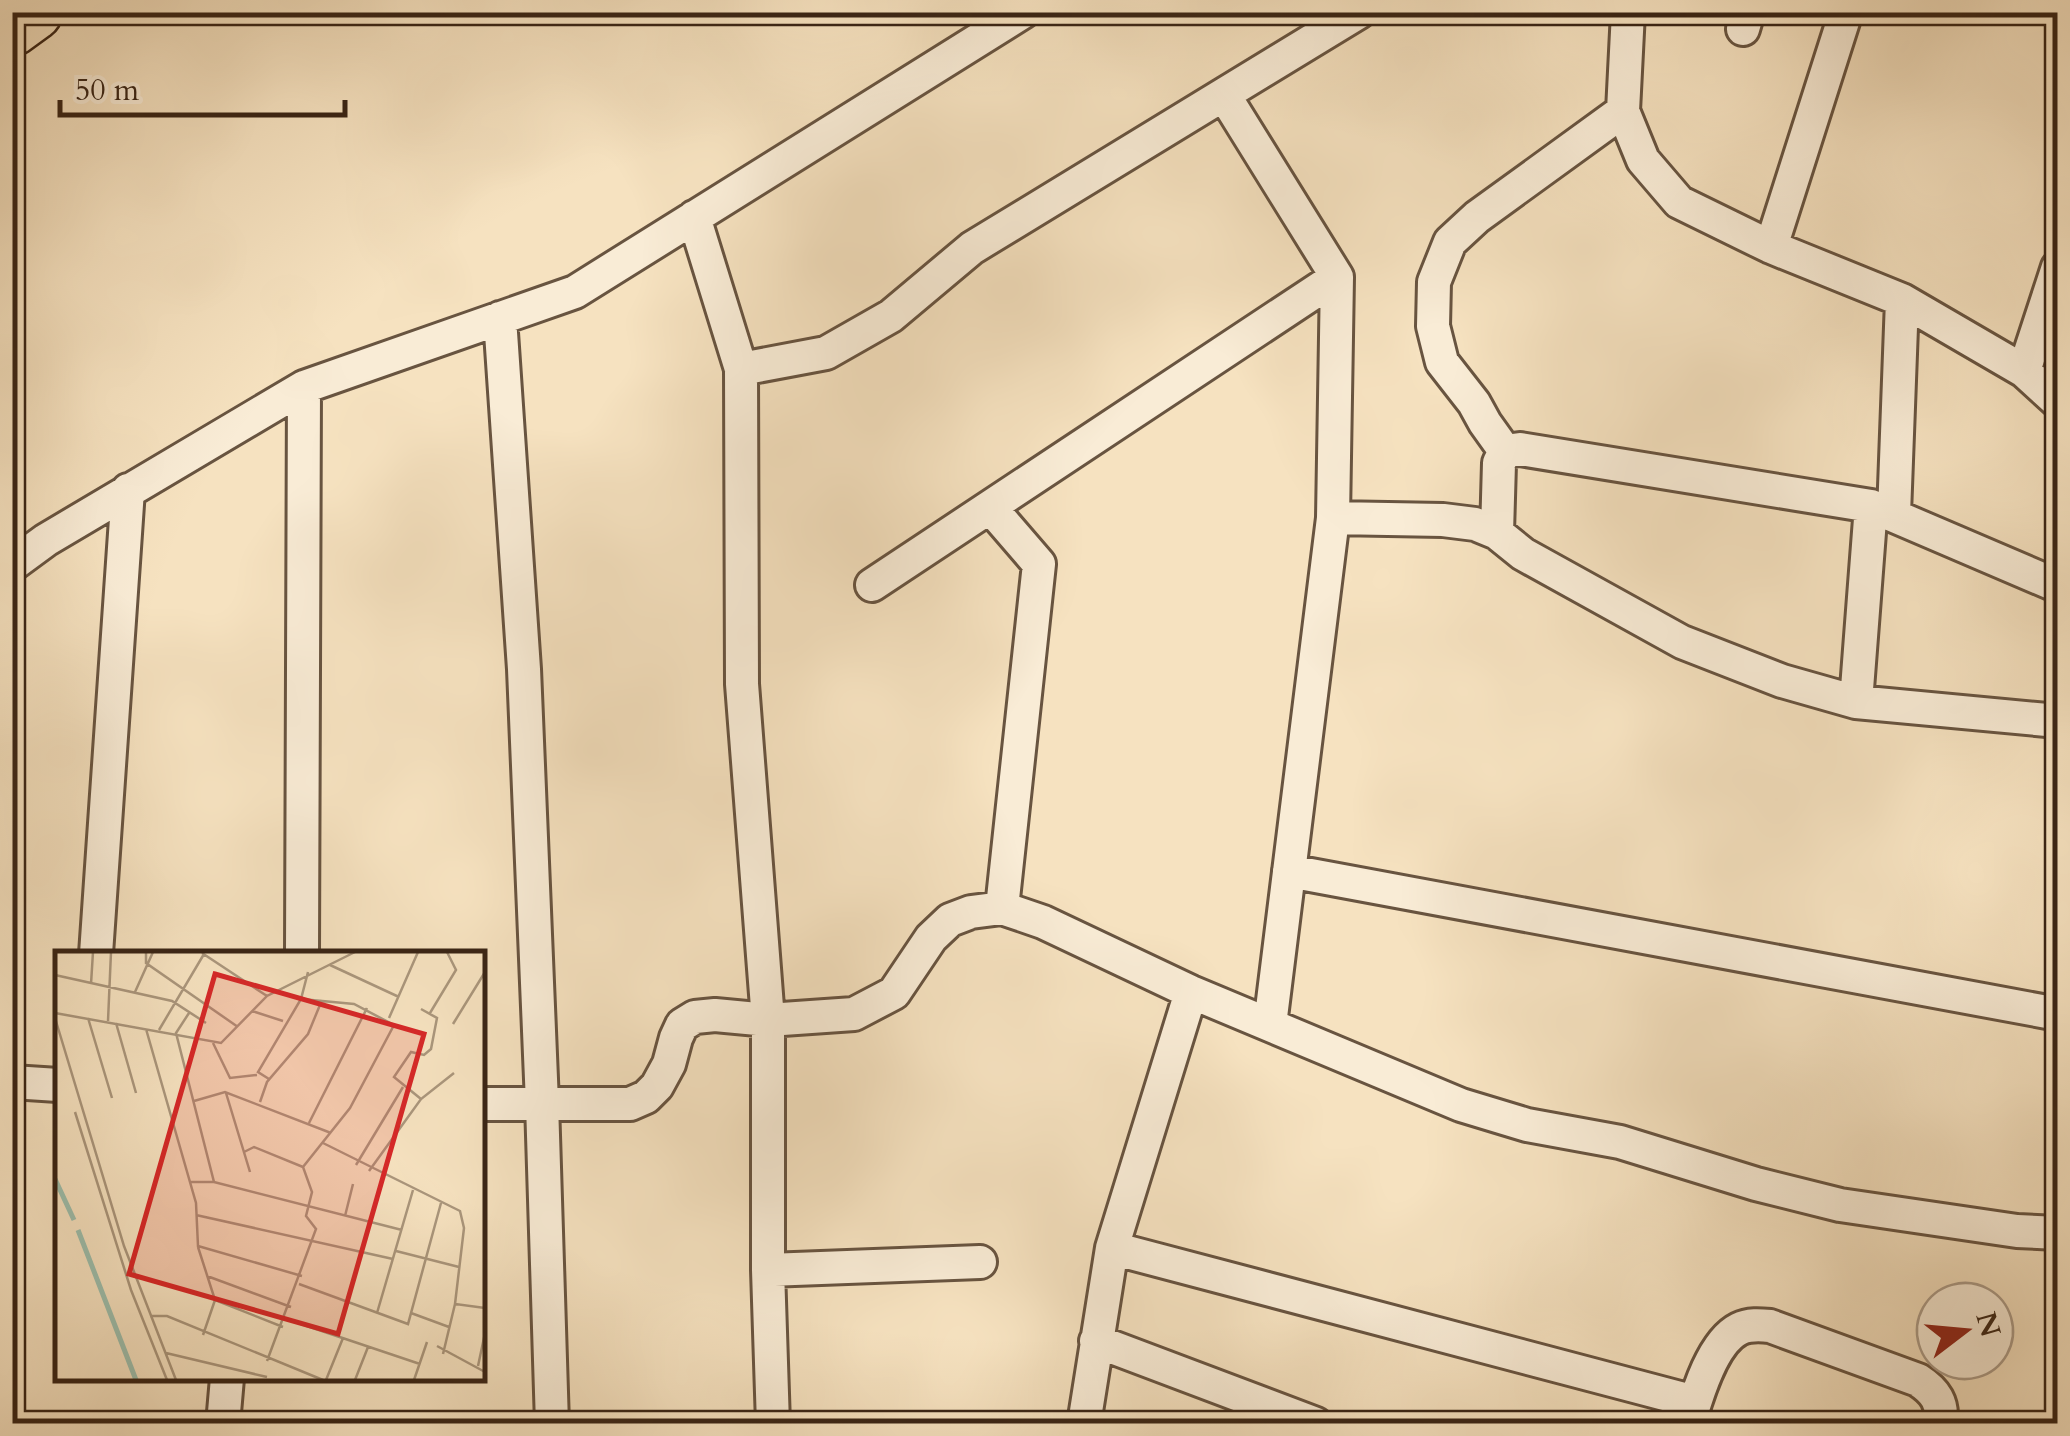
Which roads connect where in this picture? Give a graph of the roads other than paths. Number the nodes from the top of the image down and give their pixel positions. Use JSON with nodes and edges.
{"nodes":[{"id":1,"x":34,"y":12,"type":"edge"},
{"id":2,"x":1023,"y":12,"type":"edge"},
{"id":3,"x":1360,"y":12,"type":"edge"},
{"id":4,"x":1628,"y":12,"type":"edge"},
{"id":5,"x":1846,"y":12,"type":"edge"},
{"id":6,"x":12,"y":28,"type":"edge"},
{"id":7,"x":1224,"y":95,"type":"junction"},
{"id":8,"x":1623,"y":111,"type":"junction"},
{"id":9,"x":694,"y":218,"type":"junction"},
{"id":10,"x":1772,"y":247,"type":"junction"},
{"id":11,"x":2058,"y":267,"type":"edge"},
{"id":12,"x":1337,"y":278,"type":"junction"},
{"id":13,"x":1902,"y":300,"type":"junction"},
{"id":14,"x":500,"y":318,"type":"junction"},
{"id":15,"x":741,"y":369,"type":"junction"},
{"id":16,"x":2024,"y":371,"type":"junction"},
{"id":17,"x":304,"y":387,"type":"junction"},
{"id":18,"x":2058,"y":402,"type":"edge"},
{"id":19,"x":1505,"y":451,"type":"junction"},
{"id":20,"x":128,"y":490,"type":"junction"},
{"id":21,"x":990,"y":506,"type":"junction"},
{"id":22,"x":1882,"y":510,"type":"junction"},
{"id":23,"x":1333,"y":518,"type":"junction"},
{"id":24,"x":1496,"y":533,"type":"junction"},
{"id":25,"x":12,"y":565,"type":"edge"},
{"id":26,"x":872,"y":585,"type":"dead end"},
{"id":27,"x":2058,"y":586,"type":"edge"},
{"id":28,"x":1856,"y":702,"type":"junction"},
{"id":29,"x":2058,"y":721,"type":"edge"},
{"id":30,"x":1289,"y":871,"type":"junction"},
{"id":31,"x":1002,"y":908,"type":"junction"},
{"id":32,"x":96,"y":951,"type":"edge"},
{"id":33,"x":302,"y":951,"type":"edge"},
{"id":34,"x":1191,"y":992,"type":"junction"},
{"id":35,"x":2058,"y":1014,"type":"edge"},
{"id":36,"x":768,"y":1020,"type":"junction"},
{"id":37,"x":1270,"y":1025,"type":"junction"},
{"id":38,"x":12,"y":1082,"type":"edge"},
{"id":39,"x":55,"y":1085,"type":"edge"},
{"id":40,"x":542,"y":1103,"type":"junction"},
{"id":41,"x":485,"y":1104,"type":"edge"},
{"id":42,"x":2058,"y":1233,"type":"edge"},
{"id":43,"x":1112,"y":1248,"type":"junction"},
{"id":44,"x":980,"y":1262,"type":"dead end"},
{"id":45,"x":768,"y":1270,"type":"junction"},
{"id":46,"x":1096,"y":1342,"type":"junction"},
{"id":47,"x":226,"y":1381,"type":"edge"},
{"id":48,"x":1692,"y":1413,"type":"edge"},
{"id":49,"x":224,"y":1424,"type":"edge"},
{"id":50,"x":552,"y":1424,"type":"edge"},
{"id":51,"x":773,"y":1424,"type":"edge"},
{"id":52,"x":1084,"y":1424,"type":"edge"},
{"id":53,"x":1316,"y":1424,"type":"edge"},
{"id":54,"x":1940,"y":1424,"type":"edge"}],
"edges":[{"from":1,"to":6,"type":"highway"},
{"from":2,"to":9,"type":"street"},
{"from":3,"to":7,"type":"street"},
{"from":4,"to":8,"type":"street"},
{"from":5,"to":10,"type":"street"},
{"from":7,"to":12,"type":"street"},
{"from":7,"to":15,"type":"street"},
{"from":8,"to":10,"type":"street"},
{"from":8,"to":19,"type":"street"},
{"from":9,"to":14,"type":"street"},
{"from":9,"to":15,"type":"street"},
{"from":10,"to":13,"type":"street"},
{"from":11,"to":16,"type":"street"},
{"from":12,"to":21,"type":"street"},
{"from":12,"to":23,"type":"street"},
{"from":13,"to":16,"type":"street"},
{"from":13,"to":22,"type":"street"},
{"from":14,"to":17,"type":"street"},
{"from":14,"to":40,"type":"street"},
{"from":15,"to":36,"type":"street"},
{"from":16,"to":18,"type":"street"},
{"from":17,"to":20,"type":"street"},
{"from":17,"to":33,"type":"street"},
{"from":19,"to":22,"type":"street"},
{"from":19,"to":24,"type":"street"},
{"from":20,"to":25,"type":"street"},
{"from":20,"to":32,"type":"street"},
{"from":21,"to":26,"type":"street"},
{"from":21,"to":31,"type":"street"},
{"from":22,"to":27,"type":"street"},
{"from":22,"to":28,"type":"street"},
{"from":23,"to":24,"type":"street"},
{"from":23,"to":30,"type":"street"},
{"from":24,"to":28,"type":"street"},
{"from":28,"to":29,"type":"street"},
{"from":30,"to":35,"type":"street"},
{"from":30,"to":37,"type":"street"},
{"from":31,"to":34,"type":"street"},
{"from":31,"to":36,"type":"street"},
{"from":34,"to":37,"type":"street"},
{"from":34,"to":43,"type":"street"},
{"from":36,"to":40,"type":"street"},
{"from":36,"to":45,"type":"street"},
{"from":37,"to":42,"type":"street"},
{"from":38,"to":39,"type":"street"},
{"from":40,"to":41,"type":"street"},
{"from":40,"to":50,"type":"street"},
{"from":43,"to":46,"type":"street"},
{"from":43,"to":48,"type":"street"},
{"from":44,"to":45,"type":"street"},
{"from":45,"to":51,"type":"street"},
{"from":46,"to":52,"type":"street"},
{"from":46,"to":53,"type":"street"},
{"from":47,"to":49,"type":"street"},
{"from":48,"to":54,"type":"street"}]}
